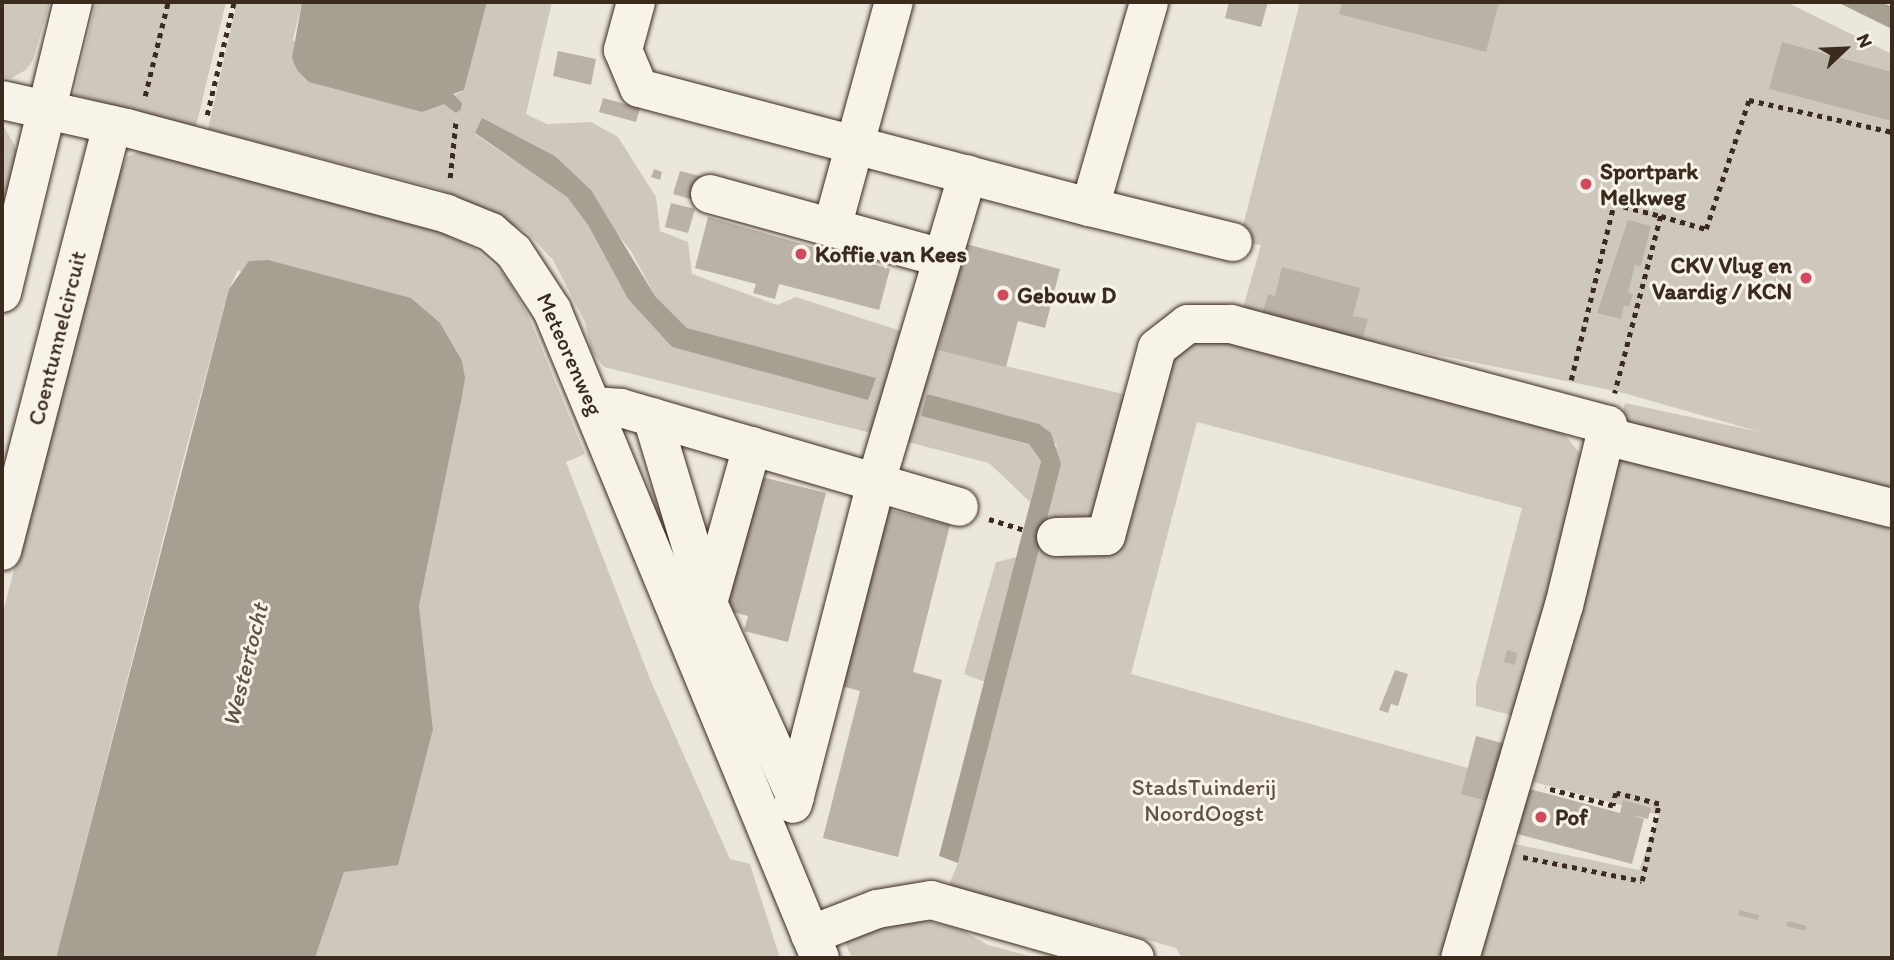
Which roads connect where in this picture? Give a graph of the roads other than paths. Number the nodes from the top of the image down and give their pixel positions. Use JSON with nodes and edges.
{"nodes":[{"id":1,"x":73,"y":2,"type":"edge"},
{"id":2,"x":636,"y":2,"type":"edge"},
{"id":3,"x":894,"y":2,"type":"edge"},
{"id":4,"x":1149,"y":2,"type":"edge"},
{"id":5,"x":5,"y":101,"type":"edge"},
{"id":6,"x":49,"y":110,"type":"junction"},
{"id":7,"x":120,"y":126,"type":"junction"},
{"id":8,"x":857,"y":145,"type":"junction"},
{"id":9,"x":968,"y":174,"type":"junction"},
{"id":10,"x":710,"y":194,"type":"dead end"},
{"id":11,"x":1090,"y":207,"type":"junction"},
{"id":12,"x":832,"y":228,"type":"junction"},
{"id":13,"x":1233,"y":242,"type":"dead end"},
{"id":14,"x":942,"y":258,"type":"junction"},
{"id":15,"x":2,"y":293,"type":"edge"},
{"id":16,"x":594,"y":406,"type":"junction"},
{"id":17,"x":652,"y":417,"type":"junction"},
{"id":18,"x":1606,"y":430,"type":"junction"},
{"id":19,"x":752,"y":446,"type":"junction"},
{"id":20,"x":877,"y":482,"type":"junction"},
{"id":21,"x":959,"y":506,"type":"dead end"},
{"id":22,"x":1892,"y":508,"type":"edge"},
{"id":23,"x":1056,"y":537,"type":"dead end"},
{"id":24,"x":2,"y":551,"type":"edge"},
{"id":25,"x":708,"y":603,"type":"junction"},
{"id":26,"x":795,"y":796,"type":"junction"},
{"id":27,"x":780,"y":861,"type":"junction"},
{"id":28,"x":815,"y":947,"type":"edge"},
{"id":29,"x":1135,"y":958,"type":"edge"},
{"id":30,"x":1460,"y":958,"type":"edge"}],
"edges":[{"from":1,"to":6,"type":"street"},
{"from":2,"to":8,"type":"street"},
{"from":3,"to":8,"type":"street"},
{"from":4,"to":11,"type":"street"},
{"from":5,"to":6,"type":"street","name":"Meteorenweg"},
{"from":6,"to":7,"type":"street","name":"Meteorenweg"},
{"from":6,"to":15,"type":"street"},
{"from":7,"to":16,"type":"street","name":"Meteorenweg"},
{"from":7,"to":24,"type":"street","name":"Coentunnelcircuit"},
{"from":8,"to":9,"type":"street"},
{"from":8,"to":12,"type":"street"},
{"from":9,"to":11,"type":"street"},
{"from":9,"to":14,"type":"street"},
{"from":10,"to":12,"type":"street"},
{"from":11,"to":13,"type":"street"},
{"from":12,"to":14,"type":"street"},
{"from":14,"to":20,"type":"street"},
{"from":16,"to":17,"type":"street"},
{"from":16,"to":27,"type":"street","name":"Meteorenweg"},
{"from":17,"to":19,"type":"street"},
{"from":17,"to":25,"type":"street"},
{"from":18,"to":22,"type":"street"},
{"from":18,"to":23,"type":"street"},
{"from":18,"to":30,"type":"street"},
{"from":19,"to":20,"type":"street"},
{"from":19,"to":25,"type":"street"},
{"from":20,"to":21,"type":"street"},
{"from":20,"to":26,"type":"street"},
{"from":25,"to":26,"type":"street"},
{"from":26,"to":27,"type":"street"},
{"from":27,"to":28,"type":"street","name":"Meteorenweg"},
{"from":28,"to":29,"type":"street"}]}
